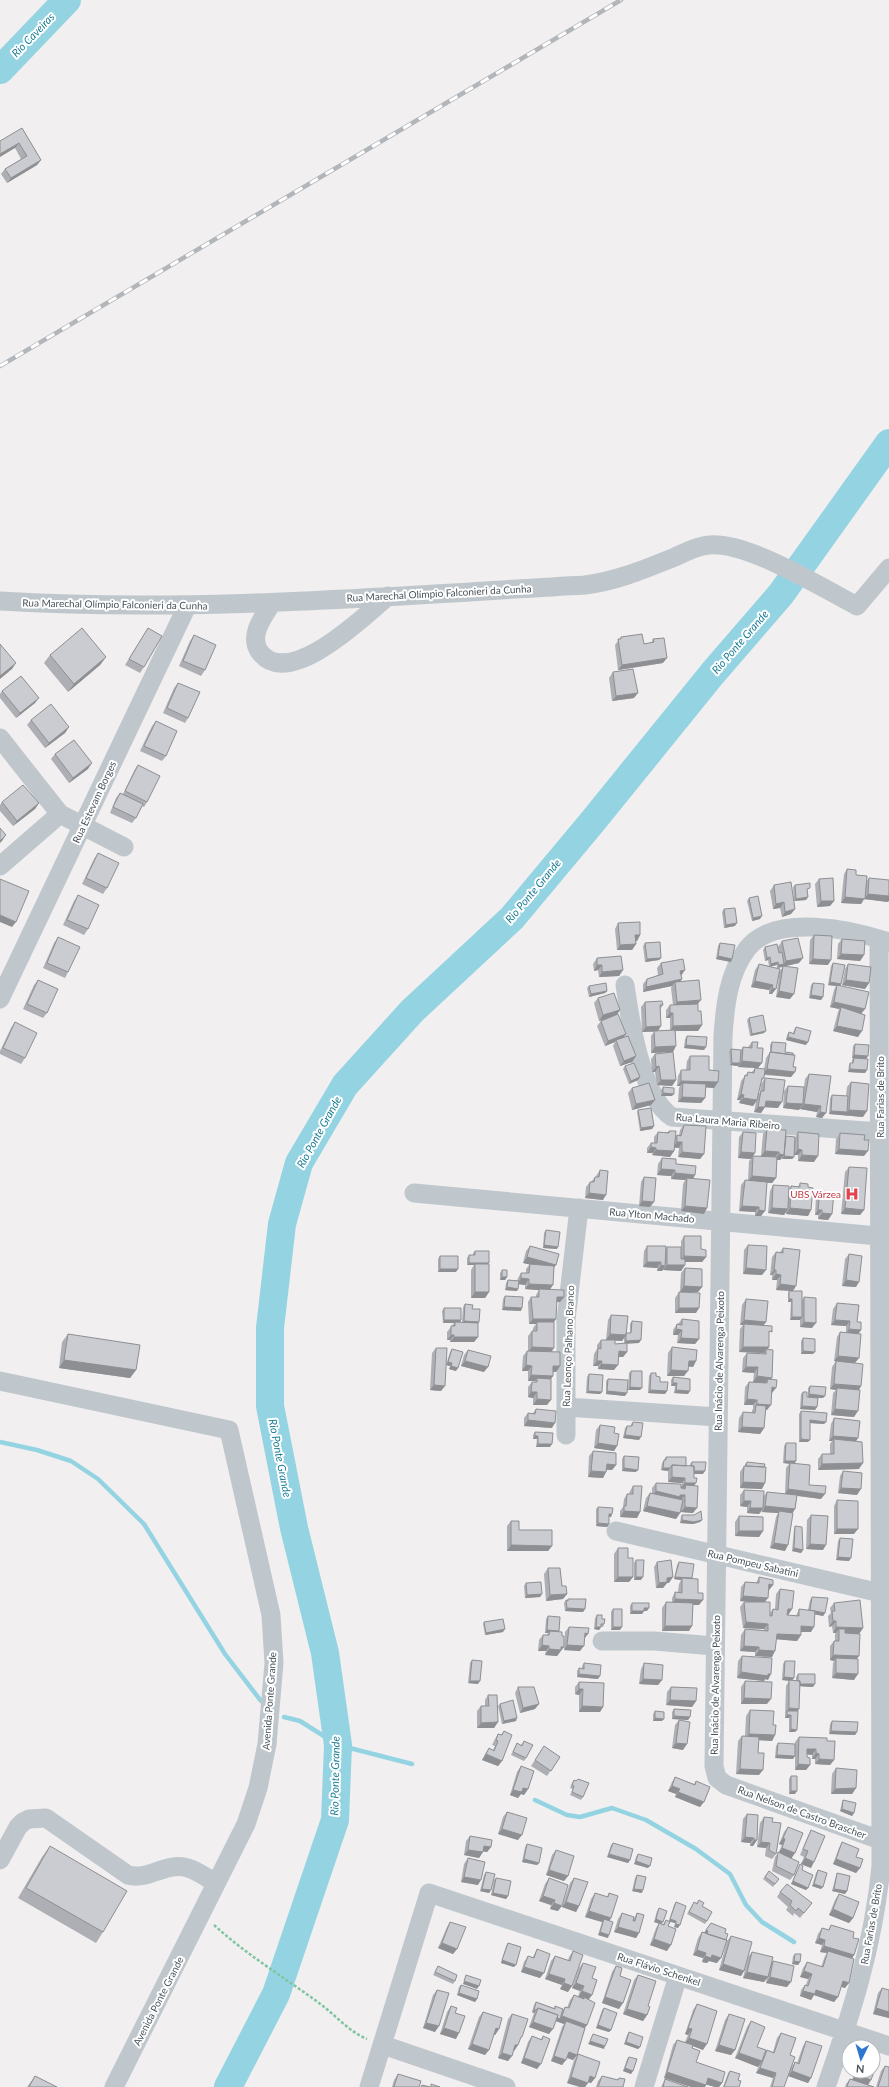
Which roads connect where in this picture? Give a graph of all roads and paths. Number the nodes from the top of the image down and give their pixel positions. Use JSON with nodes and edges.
{"nodes":[{"id":1,"x":889,"y":568,"type":"edge"},
{"id":2,"x":388,"y":596,"type":"junction"},
{"id":3,"x":0,"y":601,"type":"edge"},
{"id":4,"x":272,"y":604,"type":"junction"},
{"id":5,"x":187,"y":606,"type":"junction"},
{"id":6,"x":0,"y":738,"type":"edge"},
{"id":7,"x":60,"y":814,"type":"junction"},
{"id":8,"x":82,"y":826,"type":"junction"},
{"id":9,"x":124,"y":847,"type":"dead end"},
{"id":10,"x":0,"y":866,"type":"edge"},
{"id":11,"x":884,"y":941,"type":"edge"},
{"id":12,"x":625,"y":985,"type":"dead end"},
{"id":13,"x":0,"y":999,"type":"edge"},
{"id":14,"x":722,"y":1121,"type":"junction"},
{"id":15,"x":880,"y":1132,"type":"junction"},
{"id":16,"x":414,"y":1193,"type":"dead end"},
{"id":17,"x":579,"y":1208,"type":"junction"},
{"id":18,"x":720,"y":1222,"type":"junction"},
{"id":19,"x":884,"y":1237,"type":"edge"},
{"id":20,"x":0,"y":1381,"type":"edge"},
{"id":21,"x":566,"y":1406,"type":"junction"},
{"id":22,"x":718,"y":1417,"type":"junction"},
{"id":23,"x":566,"y":1435,"type":"dead end"},
{"id":24,"x":616,"y":1532,"type":"dead end"},
{"id":25,"x":716,"y":1554,"type":"junction"},
{"id":26,"x":885,"y":1594,"type":"edge"},
{"id":27,"x":602,"y":1641,"type":"dead end"},
{"id":28,"x":715,"y":1646,"type":"junction"},
{"id":29,"x":716,"y":1778,"type":"joint"},
{"id":30,"x":885,"y":1842,"type":"edge"},
{"id":31,"x":0,"y":1860,"type":"edge"},
{"id":32,"x":216,"y":1883,"type":"junction"},
{"id":33,"x":202,"y":1914,"type":"junction"},
{"id":34,"x":678,"y":1976,"type":"junction"},
{"id":35,"x":846,"y":2031,"type":"junction"},
{"id":36,"x":383,"y":2045,"type":"junction"},
{"id":37,"x":889,"y":2046,"type":"edge"},
{"id":38,"x":114,"y":2087,"type":"edge"},
{"id":39,"x":369,"y":2087,"type":"edge"},
{"id":40,"x":506,"y":2087,"type":"edge"},
{"id":41,"x":644,"y":2087,"type":"edge"},
{"id":42,"x":826,"y":2087,"type":"edge"}],
"edges":[{"from":1,"to":2,"type":"street","name":"Rua Marechal Olímpio Falconieri da Cunha"},
{"from":2,"to":4,"type":"street","name":"Rua Marechal Olímpio Falconieri da Cunha"},
{"from":2,"to":4,"type":"street"},
{"from":3,"to":5,"type":"street","name":"Rua Marechal Olímpio Falconieri da Cunha"},
{"from":4,"to":5,"type":"street","name":"Rua Marechal Olímpio Falconieri da Cunha"},
{"from":5,"to":8,"type":"street","name":"Rua Estevam Borges"},
{"from":6,"to":7,"type":"street"},
{"from":7,"to":8,"type":"street"},
{"from":7,"to":10,"type":"street"},
{"from":8,"to":9,"type":"street"},
{"from":8,"to":13,"type":"street","name":"Rua Estevam Borges"},
{"from":11,"to":14,"type":"street","name":"Rua Inácio de Alvarenga Peixoto"},
{"from":11,"to":15,"type":"street","name":"Rua Farias de Brito"},
{"from":12,"to":14,"type":"street","name":"Rua Laura Maria Ribeiro"},
{"from":14,"to":15,"type":"street","name":"Rua Laura Maria Ribeiro"},
{"from":14,"to":18,"type":"street","name":"Rua Inácio de Alvarenga Peixoto"},
{"from":15,"to":19,"type":"street","name":"Rua Farias de Brito"},
{"from":16,"to":17,"type":"street","name":"Rua Ylton Machado"},
{"from":17,"to":18,"type":"street","name":"Rua Ylton Machado"},
{"from":17,"to":21,"type":"street","name":"Rua Leonço Palhano Branco"},
{"from":18,"to":19,"type":"street","name":"Rua Ylton Machado"},
{"from":18,"to":22,"type":"street","name":"Rua Inácio de Alvarenga Peixoto"},
{"from":19,"to":26,"type":"street","name":"Rua Farias de Brito"},
{"from":20,"to":32,"type":"street","name":"Avenida Ponte Grande"},
{"from":21,"to":22,"type":"street"},
{"from":21,"to":23,"type":"street","name":"Rua Leonço Palhano Branco"},
{"from":22,"to":25,"type":"street","name":"Rua Inácio de Alvarenga Peixoto"},
{"from":24,"to":25,"type":"street","name":"Rua Pompeu Sabatini"},
{"from":25,"to":26,"type":"street","name":"Rua Pompeu Sabatini"},
{"from":25,"to":28,"type":"street","name":"Rua Inácio de Alvarenga Peixoto"},
{"from":26,"to":30,"type":"street","name":"Rua Farias de Brito"},
{"from":27,"to":28,"type":"street"},
{"from":28,"to":29,"type":"street","name":"Rua Inácio de Alvarenga Peixoto"},
{"from":29,"to":30,"type":"street","name":"Rua Nelson de Castro Brascher"},
{"from":30,"to":35,"type":"street","name":"Rua Farias de Brito"},
{"from":31,"to":32,"type":"street"},
{"from":32,"to":33,"type":"street","name":"Avenida Ponte Grande"},
{"from":33,"to":36,"type":"path"},
{"from":33,"to":38,"type":"street","name":"Avenida Ponte Grande"},
{"from":34,"to":35,"type":"street","name":"Rua Flávio Schenkel"},
{"from":34,"to":36,"type":"street","name":"Rua Flávio Schenkel"},
{"from":34,"to":41,"type":"street"},
{"from":35,"to":37,"type":"street","name":"Rua Flávio Schenkel"},
{"from":35,"to":42,"type":"street","name":"Rua Farias de Brito"},
{"from":36,"to":39,"type":"street"},
{"from":36,"to":40,"type":"street"}]}
